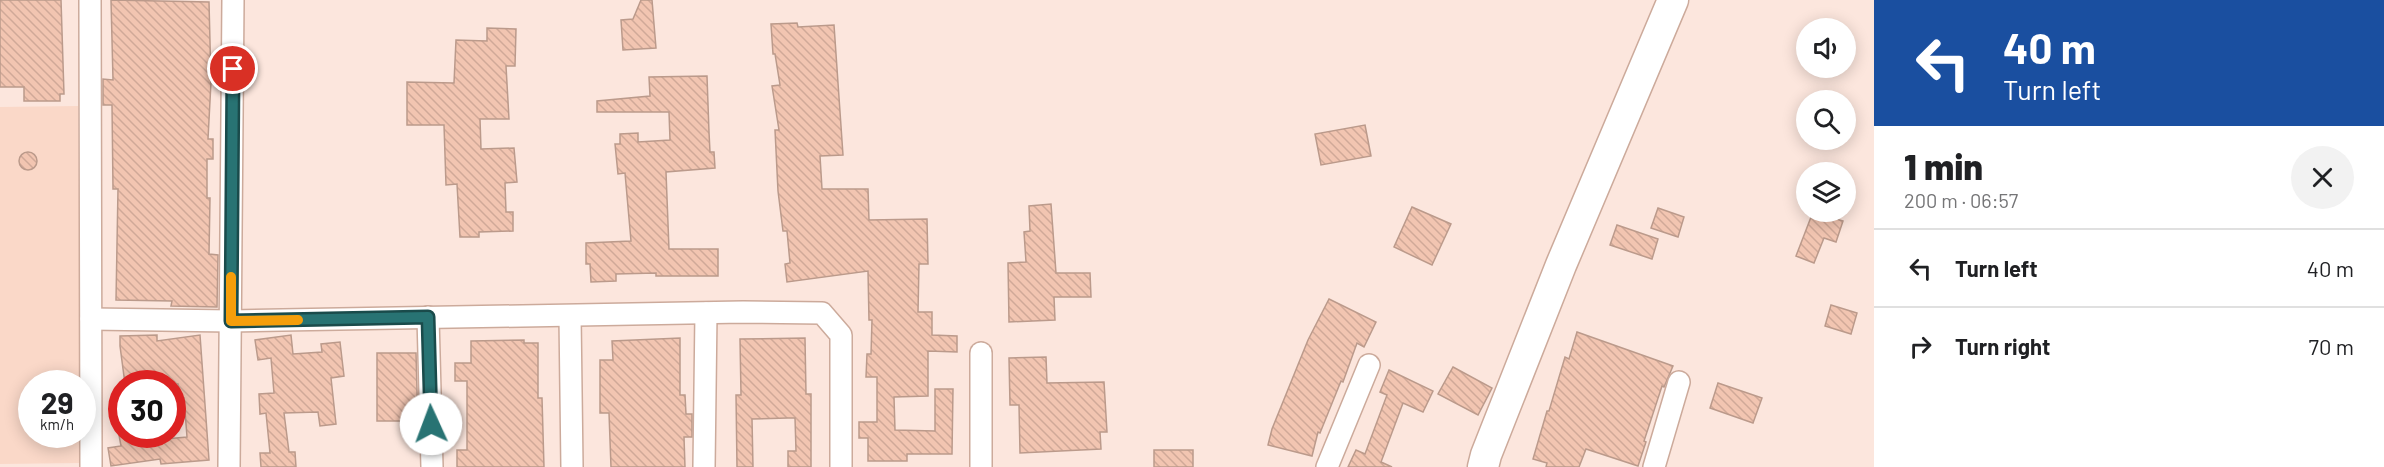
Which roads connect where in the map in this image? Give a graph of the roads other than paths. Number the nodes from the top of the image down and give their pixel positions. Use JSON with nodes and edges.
{"nodes":[{"id":1,"x":90,"y":0,"type":"edge"},
{"id":2,"x":233,"y":0,"type":"edge"},
{"id":3,"x":1673,"y":0,"type":"edge"},
{"id":4,"x":706,"y":313,"type":"junction"},
{"id":5,"x":570,"y":316,"type":"junction"},
{"id":6,"x":428,"y":317,"type":"junction"},
{"id":7,"x":91,"y":319,"type":"junction"},
{"id":8,"x":231,"y":321,"type":"junction"},
{"id":9,"x":981,"y":353,"type":"dead end"},
{"id":10,"x":1369,"y":365,"type":"dead end"},
{"id":11,"x":1679,"y":382,"type":"dead end"},
{"id":12,"x":91,"y":467,"type":"edge"},
{"id":13,"x":229,"y":467,"type":"edge"},
{"id":14,"x":432,"y":467,"type":"edge"},
{"id":15,"x":572,"y":467,"type":"edge"},
{"id":16,"x":704,"y":467,"type":"edge"},
{"id":17,"x":841,"y":467,"type":"edge"},
{"id":18,"x":981,"y":467,"type":"edge"},
{"id":19,"x":1327,"y":467,"type":"edge"},
{"id":20,"x":1483,"y":467,"type":"edge"},
{"id":21,"x":1654,"y":467,"type":"edge"}],
"edges":[{"from":1,"to":7,"type":"street"},
{"from":2,"to":8,"type":"street"},
{"from":3,"to":20,"type":"street"},
{"from":4,"to":5,"type":"street"},
{"from":4,"to":16,"type":"street"},
{"from":4,"to":17,"type":"street"},
{"from":5,"to":6,"type":"street"},
{"from":5,"to":15,"type":"street"},
{"from":6,"to":8,"type":"street"},
{"from":6,"to":14,"type":"street"},
{"from":7,"to":8,"type":"street"},
{"from":7,"to":12,"type":"street"},
{"from":8,"to":13,"type":"street"},
{"from":9,"to":18,"type":"street"},
{"from":10,"to":19,"type":"street"},
{"from":11,"to":21,"type":"street"}]}
